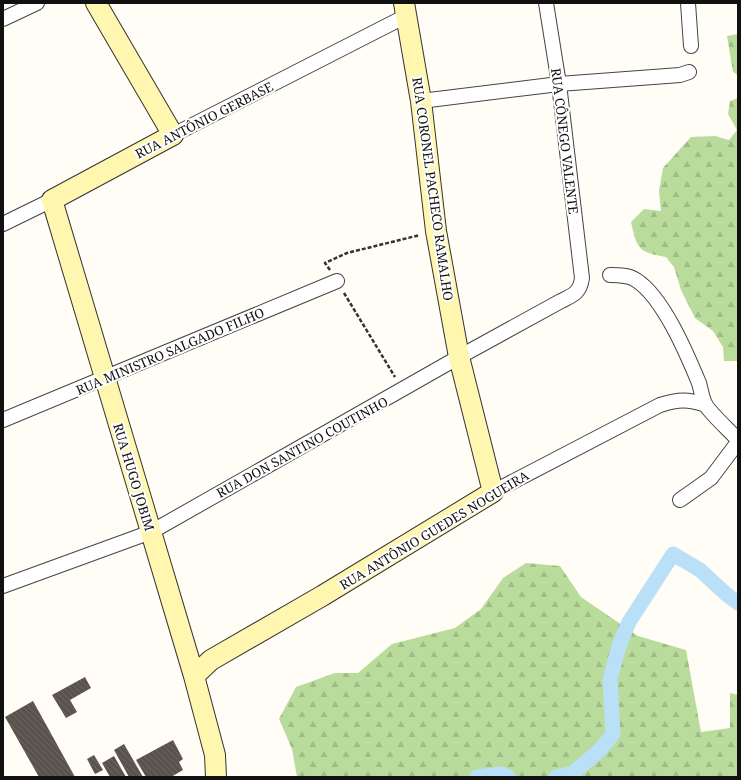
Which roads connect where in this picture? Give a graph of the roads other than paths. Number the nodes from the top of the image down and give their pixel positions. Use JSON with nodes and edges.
{"nodes":[{"id":1,"x":37,"y":3,"type":"edge"},
{"id":2,"x":96,"y":3,"type":"edge"},
{"id":3,"x":546,"y":3,"type":"edge"},
{"id":4,"x":688,"y":3,"type":"edge"},
{"id":5,"x":405,"y":10,"type":"edge"},
{"id":6,"x":3,"y":19,"type":"edge"},
{"id":7,"x":691,"y":46,"type":"dead end"},
{"id":8,"x":689,"y":72,"type":"dead end"},
{"id":9,"x":559,"y":84,"type":"junction"},
{"id":10,"x":421,"y":101,"type":"junction"},
{"id":11,"x":172,"y":135,"type":"junction"},
{"id":12,"x":52,"y":200,"type":"junction"},
{"id":13,"x":3,"y":224,"type":"edge"},
{"id":14,"x":610,"y":275,"type":"dead end"},
{"id":15,"x":582,"y":278,"type":"joint"},
{"id":16,"x":336,"y":281,"type":"road end"},
{"id":17,"x":459,"y":357,"type":"junction"},
{"id":18,"x":104,"y":378,"type":"junction"},
{"id":19,"x":706,"y":405,"type":"junction"},
{"id":20,"x":3,"y":420,"type":"edge"},
{"id":21,"x":738,"y":441,"type":"edge"},
{"id":22,"x":493,"y":492,"type":"junction"},
{"id":23,"x":680,"y":500,"type":"dead end"},
{"id":24,"x":151,"y":532,"type":"junction"},
{"id":25,"x":3,"y":586,"type":"edge"},
{"id":26,"x":188,"y":657,"type":"junction"},
{"id":27,"x":211,"y":660,"type":"junction"},
{"id":28,"x":194,"y":676,"type":"junction"},
{"id":29,"x":216,"y":777,"type":"edge"}],
"edges":[{"from":1,"to":6,"type":"street"},
{"from":2,"to":11,"type":"street"},
{"from":3,"to":9,"type":"street","name":"RUA CÔNEGO VALENTE"},
{"from":4,"to":7,"type":"street"},
{"from":5,"to":10,"type":"street","name":"RUA CORONEL PACHECO RAMALHO"},
{"from":5,"to":11,"type":"street","name":"RUA ANTÔNIO GERBASE"},
{"from":8,"to":9,"type":"street"},
{"from":9,"to":10,"type":"street"},
{"from":9,"to":15,"type":"street","name":"RUA CÔNEGO VALENTE"},
{"from":10,"to":17,"type":"street","name":"RUA CORONEL PACHECO RAMALHO"},
{"from":11,"to":12,"type":"street","name":"RUA ANTÔNIO GERBASE"},
{"from":12,"to":13,"type":"street","name":"RUA ANTÔNIO GERBASE"},
{"from":12,"to":18,"type":"street","name":"RUA HUGO JOBIM"},
{"from":14,"to":19,"type":"street"},
{"from":15,"to":17,"type":"street","name":"RUA DON SANTINO COUTINHO"},
{"from":16,"to":18,"type":"street","name":"RUA MINISTRO SALGADO FILHO"},
{"from":17,"to":22,"type":"street","name":"RUA CORONEL PACHECO RAMALHO"},
{"from":17,"to":24,"type":"street","name":"RUA DON SANTINO COUTINHO"},
{"from":18,"to":20,"type":"street","name":"RUA MINISTRO SALGADO FILHO"},
{"from":18,"to":24,"type":"street","name":"RUA HUGO JOBIM"},
{"from":19,"to":21,"type":"street"},
{"from":19,"to":22,"type":"street","name":"RUA ANTÔNIO GUEDES NOGUEIRA"},
{"from":21,"to":23,"type":"street"},
{"from":22,"to":27,"type":"street","name":"RUA ANTÔNIO GUEDES NOGUEIRA"},
{"from":24,"to":25,"type":"street","name":"RUA DON SANTINO COUTINHO"},
{"from":24,"to":26,"type":"street","name":"RUA HUGO JOBIM"},
{"from":26,"to":27,"type":"street"},
{"from":26,"to":28,"type":"street","name":"RUA HUGO JOBIM"},
{"from":27,"to":28,"type":"street","name":"RUA ANTÔNIO GUEDES NOGUEIRA"},
{"from":28,"to":29,"type":"street","name":"RUA HUGO JOBIM"}]}
